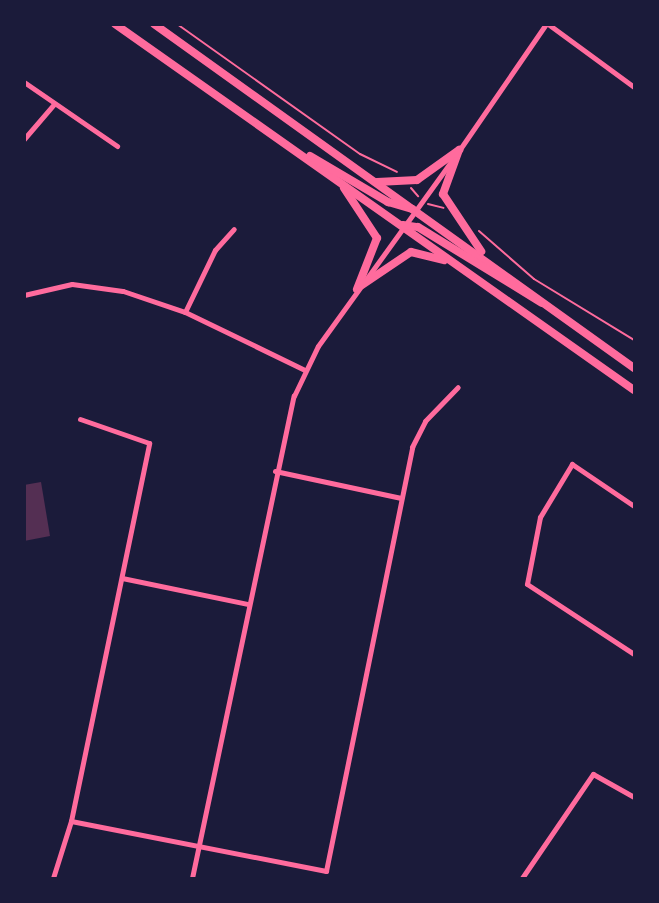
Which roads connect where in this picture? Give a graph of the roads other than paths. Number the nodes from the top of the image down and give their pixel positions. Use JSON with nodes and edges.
{"nodes":[{"id":1,"x":115,"y":24,"type":"edge"},
{"id":2,"x":154,"y":24,"type":"edge"},
{"id":3,"x":547,"y":24,"type":"edge"},
{"id":4,"x":24,"y":82,"type":"edge"},
{"id":5,"x":635,"y":87,"type":"edge"},
{"id":6,"x":54,"y":104,"type":"junction"},
{"id":7,"x":270,"y":135,"type":"junction"},
{"id":8,"x":24,"y":139,"type":"edge"},
{"id":9,"x":117,"y":146,"type":"dead end"},
{"id":10,"x":459,"y":150,"type":"junction"},
{"id":11,"x":337,"y":180,"type":"junction"},
{"id":12,"x":376,"y":181,"type":"junction"},
{"id":13,"x":415,"y":210,"type":"junction"},
{"id":14,"x":403,"y":225,"type":"junction"},
{"id":15,"x":234,"y":229,"type":"dead end"},
{"id":16,"x":491,"y":262,"type":"junction"},
{"id":17,"x":465,"y":270,"type":"junction"},
{"id":18,"x":357,"y":289,"type":"junction"},
{"id":19,"x":24,"y":295,"type":"edge"},
{"id":20,"x":185,"y":312,"type":"junction"},
{"id":21,"x":561,"y":312,"type":"junction"},
{"id":22,"x":635,"y":368,"type":"edge"},
{"id":23,"x":305,"y":370,"type":"junction"},
{"id":24,"x":458,"y":387,"type":"dead end"},
{"id":25,"x":635,"y":390,"type":"edge"},
{"id":26,"x":80,"y":419,"type":"dead end"},
{"id":27,"x":275,"y":471,"type":"junction"},
{"id":28,"x":401,"y":498,"type":"junction"},
{"id":29,"x":635,"y":506,"type":"edge"},
{"id":30,"x":122,"y":578,"type":"junction"},
{"id":31,"x":248,"y":604,"type":"junction"},
{"id":32,"x":635,"y":654,"type":"edge"},
{"id":33,"x":635,"y":797,"type":"edge"},
{"id":34,"x":71,"y":821,"type":"junction"},
{"id":35,"x":200,"y":844,"type":"junction"},
{"id":36,"x":53,"y":878,"type":"edge"},
{"id":37,"x":192,"y":878,"type":"edge"},
{"id":38,"x":522,"y":878,"type":"edge"}],
"edges":[{"from":1,"to":7,"type":"main road"},
{"from":2,"to":12,"type":"main road"},
{"from":3,"to":5,"type":"street"},
{"from":3,"to":10,"type":"street"},
{"from":4,"to":6,"type":"street"},
{"from":6,"to":8,"type":"street"},
{"from":6,"to":9,"type":"street"},
{"from":7,"to":11,"type":"main road"},
{"from":7,"to":13,"type":"main road"},
{"from":10,"to":12,"type":"main road"},
{"from":10,"to":13,"type":"street"},
{"from":10,"to":16,"type":"main road"},
{"from":11,"to":14,"type":"main road"},
{"from":11,"to":18,"type":"main road"},
{"from":12,"to":13,"type":"main road"},
{"from":13,"to":14,"type":"street"},
{"from":13,"to":16,"type":"main road"},
{"from":14,"to":17,"type":"main road"},
{"from":14,"to":18,"type":"street"},
{"from":14,"to":21,"type":"main road"},
{"from":15,"to":20,"type":"street"},
{"from":16,"to":21,"type":"main road"},
{"from":17,"to":18,"type":"main road"},
{"from":17,"to":25,"type":"main road"},
{"from":18,"to":23,"type":"street"},
{"from":19,"to":20,"type":"street"},
{"from":20,"to":23,"type":"street"},
{"from":21,"to":22,"type":"main road"},
{"from":23,"to":27,"type":"street"},
{"from":24,"to":28,"type":"street"},
{"from":26,"to":30,"type":"street"},
{"from":27,"to":28,"type":"street"},
{"from":27,"to":31,"type":"street"},
{"from":28,"to":35,"type":"street"},
{"from":29,"to":32,"type":"street"},
{"from":30,"to":31,"type":"street"},
{"from":30,"to":34,"type":"street"},
{"from":31,"to":35,"type":"street"},
{"from":33,"to":38,"type":"street"},
{"from":34,"to":35,"type":"street"},
{"from":34,"to":36,"type":"street"},
{"from":35,"to":37,"type":"street"}]}
